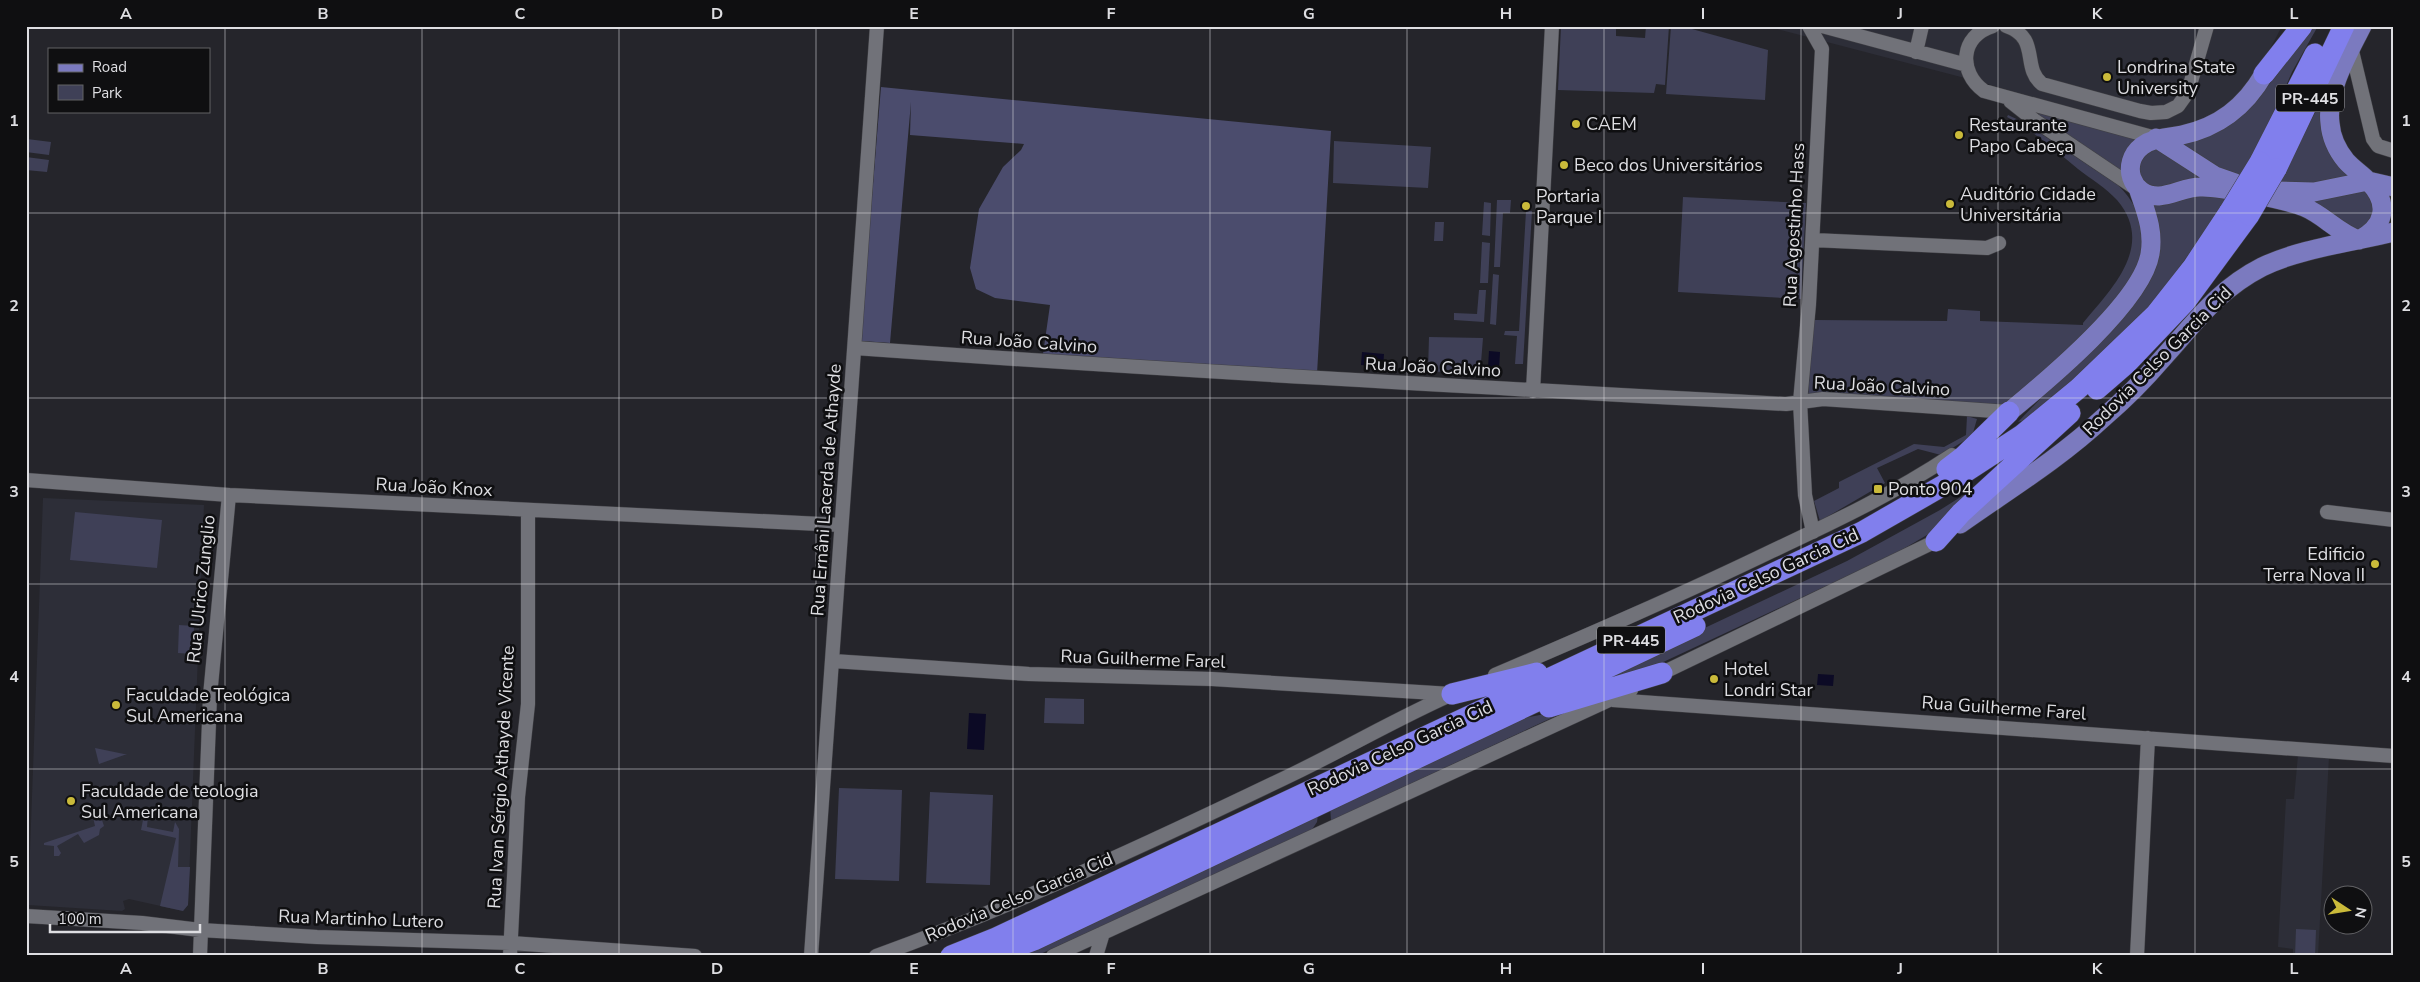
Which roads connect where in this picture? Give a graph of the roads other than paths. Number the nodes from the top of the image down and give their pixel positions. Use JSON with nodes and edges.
{"nodes":[{"id":1,"x":877,"y":26,"type":"edge"},
{"id":2,"x":1552,"y":26,"type":"edge"},
{"id":3,"x":1809,"y":26,"type":"edge"},
{"id":4,"x":1822,"y":26,"type":"edge"},
{"id":5,"x":1922,"y":26,"type":"edge"},
{"id":6,"x":1993,"y":26,"type":"edge"},
{"id":7,"x":2006,"y":26,"type":"edge"},
{"id":8,"x":2207,"y":26,"type":"edge"},
{"id":9,"x":2288,"y":26,"type":"edge"},
{"id":10,"x":2302,"y":26,"type":"edge"},
{"id":11,"x":2328,"y":26,"type":"edge"},
{"id":12,"x":2344,"y":26,"type":"edge"},
{"id":13,"x":2362,"y":26,"type":"edge"},
{"id":14,"x":2351,"y":47,"type":"junction"},
{"id":15,"x":1916,"y":52,"type":"junction"},
{"id":16,"x":1967,"y":65,"type":"junction"},
{"id":17,"x":2264,"y":74,"type":"junction"},
{"id":18,"x":2005,"y":98,"type":"junction"},
{"id":19,"x":2156,"y":138,"type":"junction"},
{"id":20,"x":2394,"y":151,"type":"edge"},
{"id":21,"x":2268,"y":166,"type":"junction"},
{"id":22,"x":2368,"y":181,"type":"junction"},
{"id":23,"x":2394,"y":187,"type":"edge"},
{"id":24,"x":2139,"y":191,"type":"junction"},
{"id":25,"x":2239,"y":213,"type":"junction"},
{"id":26,"x":2394,"y":232,"type":"edge"},
{"id":27,"x":1813,"y":240,"type":"junction"},
{"id":28,"x":2359,"y":240,"type":"junction"},
{"id":29,"x":1999,"y":243,"type":"dead end"},
{"id":30,"x":855,"y":348,"type":"junction"},
{"id":31,"x":1533,"y":390,"type":"junction"},
{"id":32,"x":1800,"y":402,"type":"junction"},
{"id":33,"x":2009,"y":412,"type":"junction"},
{"id":34,"x":2070,"y":413,"type":"junction"},
{"id":35,"x":26,"y":480,"type":"edge"},
{"id":36,"x":229,"y":495,"type":"junction"},
{"id":37,"x":528,"y":511,"type":"junction"},
{"id":38,"x":2326,"y":512,"type":"dead end"},
{"id":39,"x":2394,"y":520,"type":"edge"},
{"id":40,"x":841,"y":525,"type":"junction"},
{"id":41,"x":1813,"y":532,"type":"junction"},
{"id":42,"x":1862,"y":532,"type":"junction"},
{"id":43,"x":1936,"y":540,"type":"junction"},
{"id":44,"x":833,"y":661,"type":"junction"},
{"id":45,"x":1581,"y":663,"type":"junction"},
{"id":46,"x":1662,"y":672,"type":"junction"},
{"id":47,"x":1452,"y":694,"type":"junction"},
{"id":48,"x":1612,"y":700,"type":"junction"},
{"id":49,"x":1500,"y":718,"type":"junction"},
{"id":50,"x":2148,"y":738,"type":"junction"},
{"id":51,"x":2394,"y":756,"type":"edge"},
{"id":52,"x":26,"y":916,"type":"edge"},
{"id":53,"x":200,"y":930,"type":"junction"},
{"id":54,"x":1103,"y":934,"type":"junction"},
{"id":55,"x":511,"y":949,"type":"edge"},
{"id":56,"x":200,"y":956,"type":"edge"},
{"id":57,"x":695,"y":956,"type":"edge"},
{"id":58,"x":812,"y":956,"type":"edge"},
{"id":59,"x":876,"y":956,"type":"edge"},
{"id":60,"x":951,"y":956,"type":"edge"},
{"id":61,"x":992,"y":956,"type":"edge"},
{"id":62,"x":1053,"y":956,"type":"edge"},
{"id":63,"x":1096,"y":956,"type":"edge"},
{"id":64,"x":2137,"y":956,"type":"edge"}],
"edges":[{"from":1,"to":30,"type":"street","name":"Rua Ernâni Lacerda de Athayde"},
{"from":2,"to":31,"type":"street"},
{"from":3,"to":27,"type":"street","name":"Rua Agostinho Hass"},
{"from":4,"to":15,"type":"street"},
{"from":5,"to":15,"type":"street"},
{"from":6,"to":16,"type":"street"},
{"from":7,"to":8,"type":"street"},
{"from":9,"to":17,"type":"street"},
{"from":10,"to":17,"type":"highway"},
{"from":11,"to":21,"type":"highway","name":"Rodovia Celso Garcia Cid","number":"PR-445"},
{"from":12,"to":21,"type":"highway","name":"Rodovia Celso Garcia Cid","number":"PR-445"},
{"from":13,"to":14,"type":"main road","number":"PR-445"},
{"from":14,"to":20,"type":"street"},
{"from":14,"to":22,"type":"main road","number":"PR-445"},
{"from":15,"to":16,"type":"street"},
{"from":16,"to":18,"type":"street"},
{"from":17,"to":19,"type":"main road"},
{"from":18,"to":19,"type":"street"},
{"from":18,"to":24,"type":"street"},
{"from":19,"to":22,"type":"main road"},
{"from":19,"to":24,"type":"main road","name":"Rodovia Celso Garcia Cid"},
{"from":21,"to":25,"type":"highway","name":"Rodovia Celso Garcia Cid","bridge":true},
{"from":22,"to":23,"type":"main road"},
{"from":22,"to":28,"type":"main road"},
{"from":24,"to":28,"type":"main road"},
{"from":24,"to":33,"type":"main road","name":"Rodovia Celso Garcia Cid","number":"PR-445"},
{"from":25,"to":34,"type":"highway","name":"Rodovia Celso Garcia Cid","number":"PR-445"},
{"from":25,"to":42,"type":"highway","name":"Rodovia Celso Garcia Cid","number":"PR-445"},
{"from":26,"to":28,"type":"main road","name":"Rodovia Celso Garcia Cid"},
{"from":27,"to":29,"type":"street"},
{"from":27,"to":32,"type":"street","name":"Rua Agostinho Hass"},
{"from":28,"to":43,"type":"main road","name":"Rodovia Celso Garcia Cid","number":"PR-445"},
{"from":30,"to":31,"type":"street","name":"Rua João Calvino"},
{"from":30,"to":40,"type":"street","name":"Rua Ernâni Lacerda de Athayde"},
{"from":31,"to":32,"type":"street","name":"Rua João Calvino"},
{"from":32,"to":33,"type":"street","name":"Rua João Calvino"},
{"from":32,"to":41,"type":"street","name":"Rua Agostinho Hass"},
{"from":33,"to":41,"type":"street","name":"Rodovia Celso Garcia Cid","number":"PR-445"},
{"from":33,"to":42,"type":"highway"},
{"from":34,"to":43,"type":"highway"},
{"from":34,"to":49,"type":"highway","name":"Rodovia Celso Garcia Cid","number":"PR-445"},
{"from":35,"to":36,"type":"street","name":"Rua João Knox"},
{"from":36,"to":37,"type":"street","name":"Rua João Knox"},
{"from":36,"to":53,"type":"street","name":"Rua Ulrico Zunglio"},
{"from":37,"to":40,"type":"street","name":"Rua João Knox"},
{"from":37,"to":55,"type":"street","name":"Rua Ivan Sérgio Athayde Vicente"},
{"from":38,"to":39,"type":"street"},
{"from":40,"to":44,"type":"street","name":"Rua Ernâni Lacerda de Athayde"},
{"from":41,"to":47,"type":"street","name":"Rodovia Celso Garcia Cid","number":"PR-445"},
{"from":42,"to":45,"type":"highway","name":"Rodovia Celso Garcia Cid","number":"PR-445"},
{"from":43,"to":46,"type":"street","name":"Rodovia Celso Garcia Cid","number":"PR-445"},
{"from":44,"to":47,"type":"street","name":"Rua Guilherme Farel"},
{"from":44,"to":58,"type":"street","name":"Rua Ernâni Lacerda de Athayde"},
{"from":45,"to":47,"type":"highway"},
{"from":45,"to":60,"type":"highway","name":"Rodovia Celso Garcia Cid","number":"PR-445"},
{"from":46,"to":48,"type":"street","name":"Rodovia Celso Garcia Cid","number":"PR-445"},
{"from":46,"to":49,"type":"highway"},
{"from":47,"to":59,"type":"street","name":"Rodovia Celso Garcia Cid","number":"PR-445"},
{"from":48,"to":50,"type":"street","name":"Rua Guilherme Farel"},
{"from":48,"to":54,"type":"street","name":"Rodovia Celso Garcia Cid","number":"PR-445"},
{"from":49,"to":61,"type":"highway","name":"Rodovia Celso Garcia Cid","number":"PR-445"},
{"from":50,"to":51,"type":"street","name":"Rua Guilherme Farel"},
{"from":50,"to":64,"type":"street"},
{"from":52,"to":53,"type":"street","name":"Rua Martinho Lutero"},
{"from":53,"to":55,"type":"street","name":"Rua Martinho Lutero"},
{"from":53,"to":56,"type":"street","name":"Rua Ulrico Zunglio"},
{"from":54,"to":62,"type":"street","name":"Rodovia Celso Garcia Cid","number":"PR-445"},
{"from":54,"to":63,"type":"street"},
{"from":55,"to":57,"type":"street","name":"Rua Martinho Lutero"}]}
